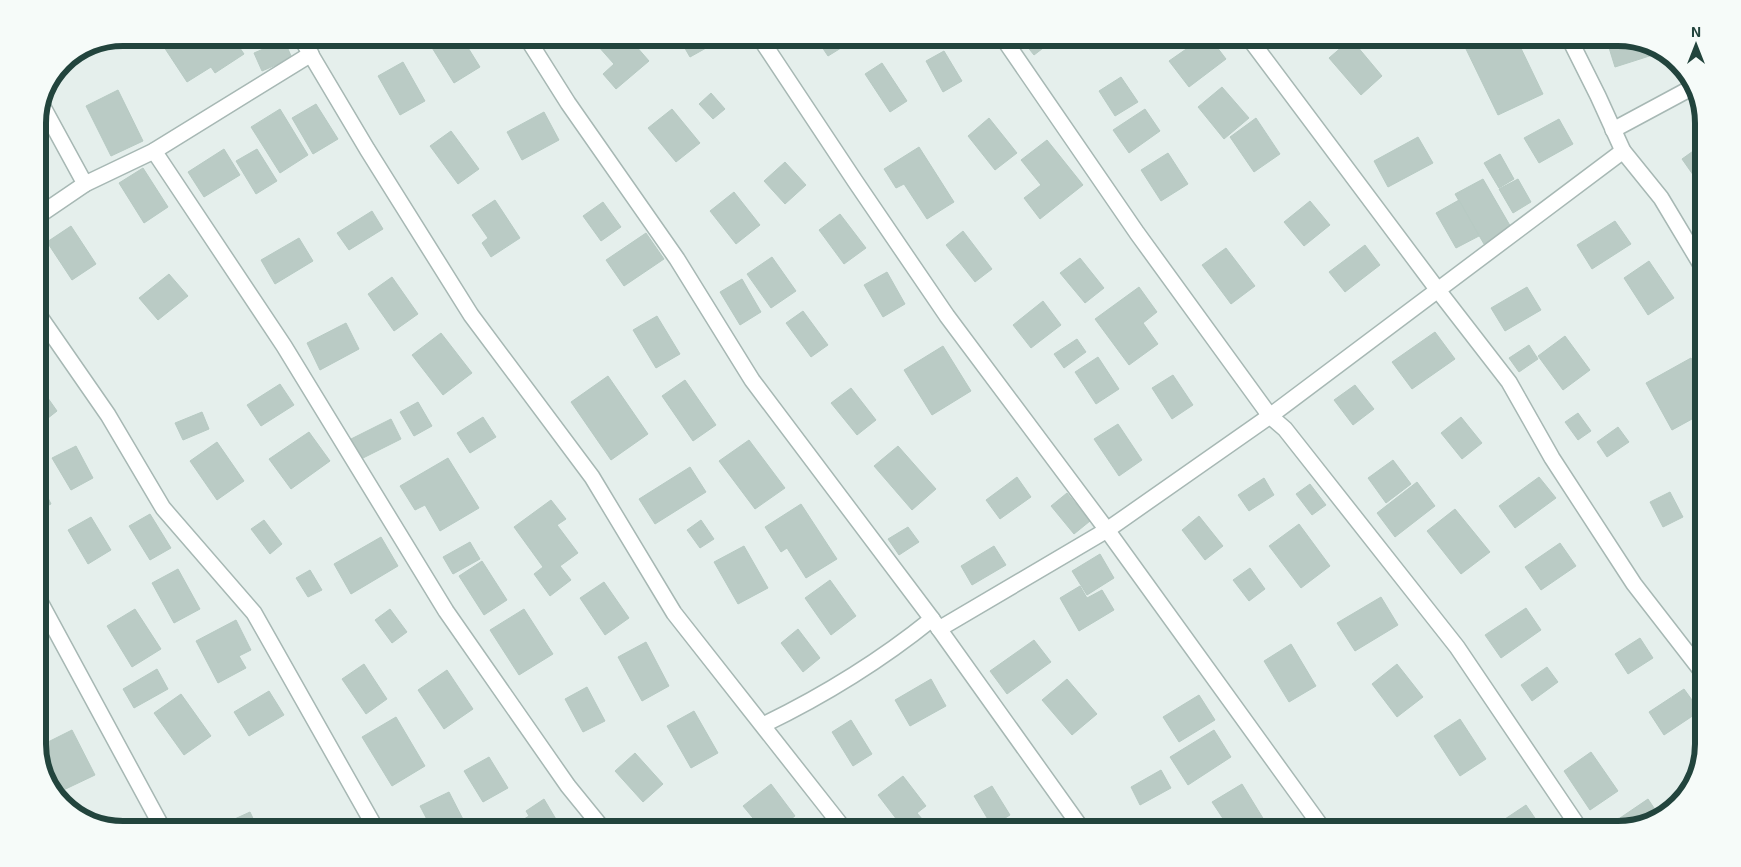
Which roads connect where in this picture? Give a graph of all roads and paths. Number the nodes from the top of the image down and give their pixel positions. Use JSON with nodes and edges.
{"nodes":[{"id":1,"x":306,"y":46,"type":"edge"},
{"id":2,"x":531,"y":46,"type":"edge"},
{"id":3,"x":765,"y":46,"type":"edge"},
{"id":4,"x":1008,"y":46,"type":"edge"},
{"id":5,"x":1255,"y":46,"type":"edge"},
{"id":6,"x":1573,"y":46,"type":"edge"},
{"id":7,"x":311,"y":54,"type":"junction"},
{"id":8,"x":1687,"y":90,"type":"edge"},
{"id":9,"x":47,"y":114,"type":"edge"},
{"id":10,"x":1613,"y":130,"type":"junction"},
{"id":11,"x":154,"y":151,"type":"junction"},
{"id":12,"x":1623,"y":151,"type":"junction"},
{"id":13,"x":85,"y":184,"type":"junction"},
{"id":14,"x":46,"y":211,"type":"edge"},
{"id":15,"x":1695,"y":255,"type":"edge"},
{"id":16,"x":1437,"y":289,"type":"junction"},
{"id":17,"x":46,"y":326,"type":"edge"},
{"id":18,"x":1270,"y":416,"type":"junction"},
{"id":19,"x":1107,"y":530,"type":"junction"},
{"id":20,"x":46,"y":613,"type":"edge"},
{"id":21,"x":936,"y":624,"type":"junction"},
{"id":22,"x":1695,"y":662,"type":"edge"},
{"id":23,"x":763,"y":725,"type":"junction"},
{"id":24,"x":158,"y":821,"type":"edge"},
{"id":25,"x":371,"y":821,"type":"edge"},
{"id":26,"x":597,"y":821,"type":"edge"},
{"id":27,"x":837,"y":821,"type":"edge"},
{"id":28,"x":1076,"y":821,"type":"edge"},
{"id":29,"x":1317,"y":821,"type":"edge"},
{"id":30,"x":1574,"y":821,"type":"edge"}],
"edges":[{"from":1,"to":7,"type":"street"},
{"from":2,"to":21,"type":"street"},
{"from":3,"to":19,"type":"street"},
{"from":4,"to":18,"type":"street"},
{"from":5,"to":16,"type":"street"},
{"from":6,"to":10,"type":"street"},
{"from":7,"to":11,"type":"street"},
{"from":7,"to":23,"type":"street"},
{"from":8,"to":10,"type":"street"},
{"from":9,"to":13,"type":"street"},
{"from":10,"to":12,"type":"street"},
{"from":11,"to":13,"type":"street"},
{"from":11,"to":26,"type":"street"},
{"from":12,"to":15,"type":"street"},
{"from":12,"to":16,"type":"street"},
{"from":13,"to":14,"type":"street"},
{"from":16,"to":18,"type":"street"},
{"from":16,"to":22,"type":"street"},
{"from":17,"to":25,"type":"street"},
{"from":18,"to":19,"type":"street"},
{"from":18,"to":30,"type":"street"},
{"from":19,"to":21,"type":"street"},
{"from":19,"to":29,"type":"street"},
{"from":20,"to":24,"type":"street"},
{"from":21,"to":23,"type":"street"},
{"from":21,"to":28,"type":"street"},
{"from":23,"to":27,"type":"street"}]}
